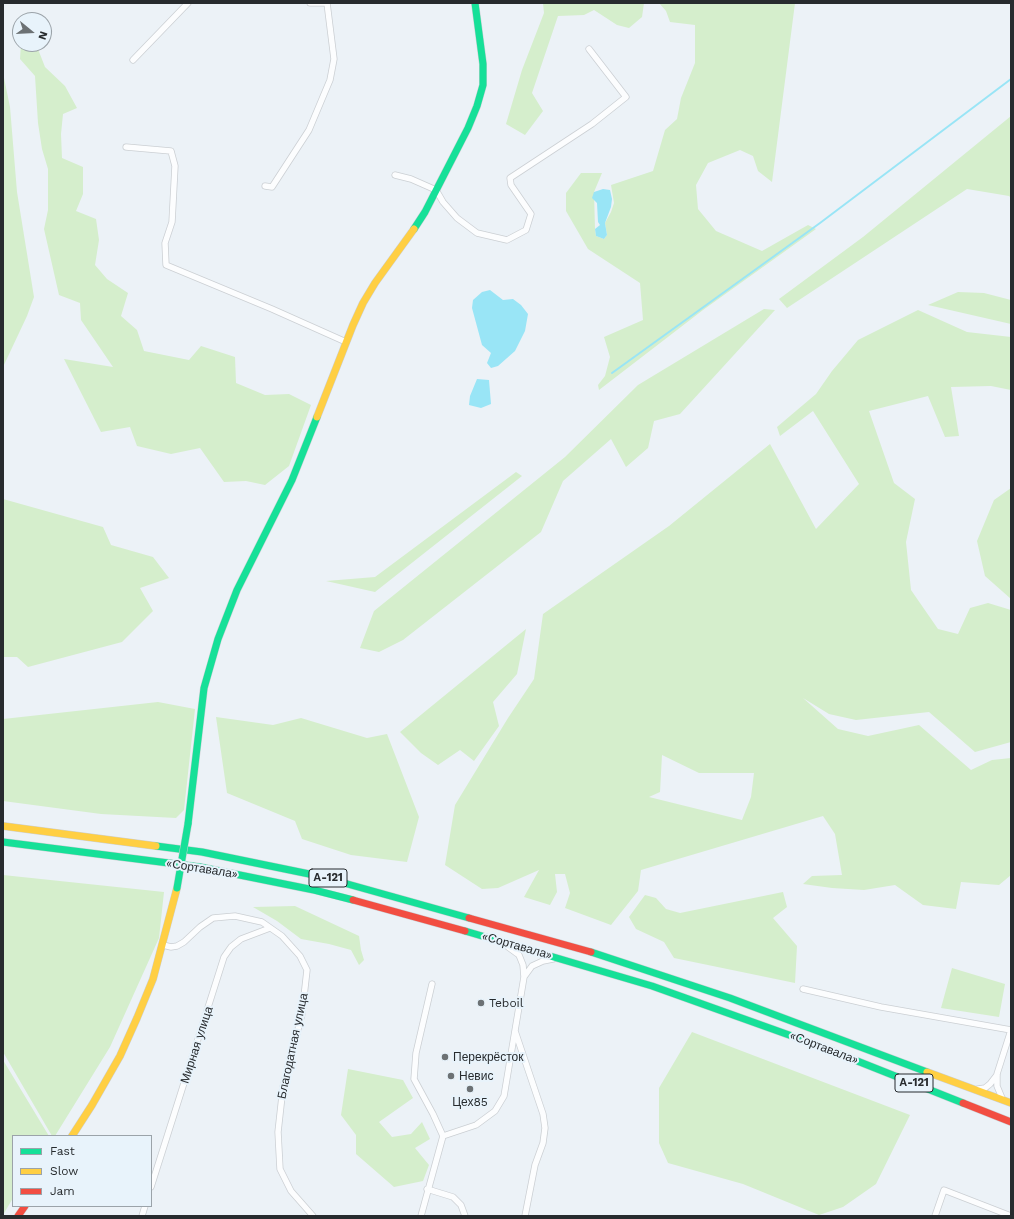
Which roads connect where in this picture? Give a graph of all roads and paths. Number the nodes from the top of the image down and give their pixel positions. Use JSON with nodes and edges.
{"nodes":[{"id":1,"x":188,"y":3,"type":"edge"},
{"id":2,"x":310,"y":3,"type":"edge"},
{"id":3,"x":327,"y":3,"type":"edge"},
{"id":4,"x":474,"y":3,"type":"edge"},
{"id":5,"x":589,"y":49,"type":"dead end"},
{"id":6,"x":133,"y":60,"type":"dead end"},
{"id":7,"x":126,"y":147,"type":"dead end"},
{"id":8,"x":395,"y":175,"type":"dead end"},
{"id":9,"x":265,"y":186,"type":"dead end"},
{"id":10,"x":436,"y":190,"type":"junction"},
{"id":11,"x":346,"y":342,"type":"junction"},
{"id":12,"x":3,"y":826,"type":"edge"},
{"id":13,"x":3,"y":842,"type":"edge"},
{"id":14,"x":270,"y":928,"type":"junction"},
{"id":15,"x":492,"y":939,"type":"junction"},
{"id":16,"x":163,"y":945,"type":"junction"},
{"id":17,"x":573,"y":962,"type":"junction"},
{"id":18,"x":524,"y":976,"type":"junction"},
{"id":19,"x":432,"y":984,"type":"dead end"},
{"id":20,"x":803,"y":989,"type":"dead end"},
{"id":21,"x":514,"y":1030,"type":"junction"},
{"id":22,"x":1011,"y":1030,"type":"edge"},
{"id":23,"x":997,"y":1074,"type":"junction"},
{"id":24,"x":976,"y":1089,"type":"junction"},
{"id":25,"x":1003,"y":1100,"type":"junction"},
{"id":26,"x":1011,"y":1103,"type":"edge"},
{"id":27,"x":1011,"y":1122,"type":"edge"},
{"id":28,"x":73,"y":1135,"type":"edge"},
{"id":29,"x":443,"y":1136,"type":"junction"},
{"id":30,"x":152,"y":1184,"type":"edge"},
{"id":31,"x":428,"y":1189,"type":"junction"},
{"id":32,"x":24,"y":1207,"type":"edge"},
{"id":33,"x":18,"y":1216,"type":"edge"},
{"id":34,"x":313,"y":1216,"type":"edge"},
{"id":35,"x":421,"y":1216,"type":"edge"},
{"id":36,"x":466,"y":1216,"type":"edge"},
{"id":37,"x":524,"y":1216,"type":"edge"},
{"id":38,"x":936,"y":1216,"type":"edge"},
{"id":39,"x":1011,"y":1216,"type":"edge"}],
"edges":[{"from":1,"to":6,"type":"street"},
{"from":2,"to":3,"type":"street"},
{"from":3,"to":9,"type":"street"},
{"from":4,"to":10,"type":"main road"},
{"from":5,"to":10,"type":"street"},
{"from":7,"to":11,"type":"street"},
{"from":8,"to":10,"type":"street"},
{"from":10,"to":11,"type":"main road"},
{"from":11,"to":16,"type":"main road","bridge":true},
{"from":12,"to":24,"type":"main road","name":"«Сортавала»","number":"А-121"},
{"from":13,"to":15,"type":"main road","name":"«Сортавала»","number":"А-121"},
{"from":14,"to":16,"type":"street","name":"Благодатная улица"},
{"from":14,"to":30,"type":"street","name":"Мирная улица"},
{"from":14,"to":34,"type":"street","name":"Благодатная улица"},
{"from":15,"to":17,"type":"main road","name":"«Сортавала»","number":"А-121"},
{"from":15,"to":18,"type":"street"},
{"from":16,"to":28,"type":"main road"},
{"from":17,"to":18,"type":"street"},
{"from":17,"to":27,"type":"main road","name":"«Сортавала»","number":"А-121"},
{"from":18,"to":21,"type":"street"},
{"from":19,"to":29,"type":"street"},
{"from":20,"to":22,"type":"street"},
{"from":21,"to":29,"type":"street"},
{"from":21,"to":37,"type":"street"},
{"from":22,"to":23,"type":"street"},
{"from":23,"to":24,"type":"street"},
{"from":23,"to":25,"type":"street"},
{"from":24,"to":25,"type":"main road","name":"«Сортавала»","number":"А-121"},
{"from":25,"to":26,"type":"main road","name":"«Сортавала»","number":"А-121"},
{"from":29,"to":31,"type":"street"},
{"from":31,"to":35,"type":"street"},
{"from":31,"to":36,"type":"street"},
{"from":32,"to":33,"type":"main road"},
{"from":38,"to":39,"type":"street"}]}
